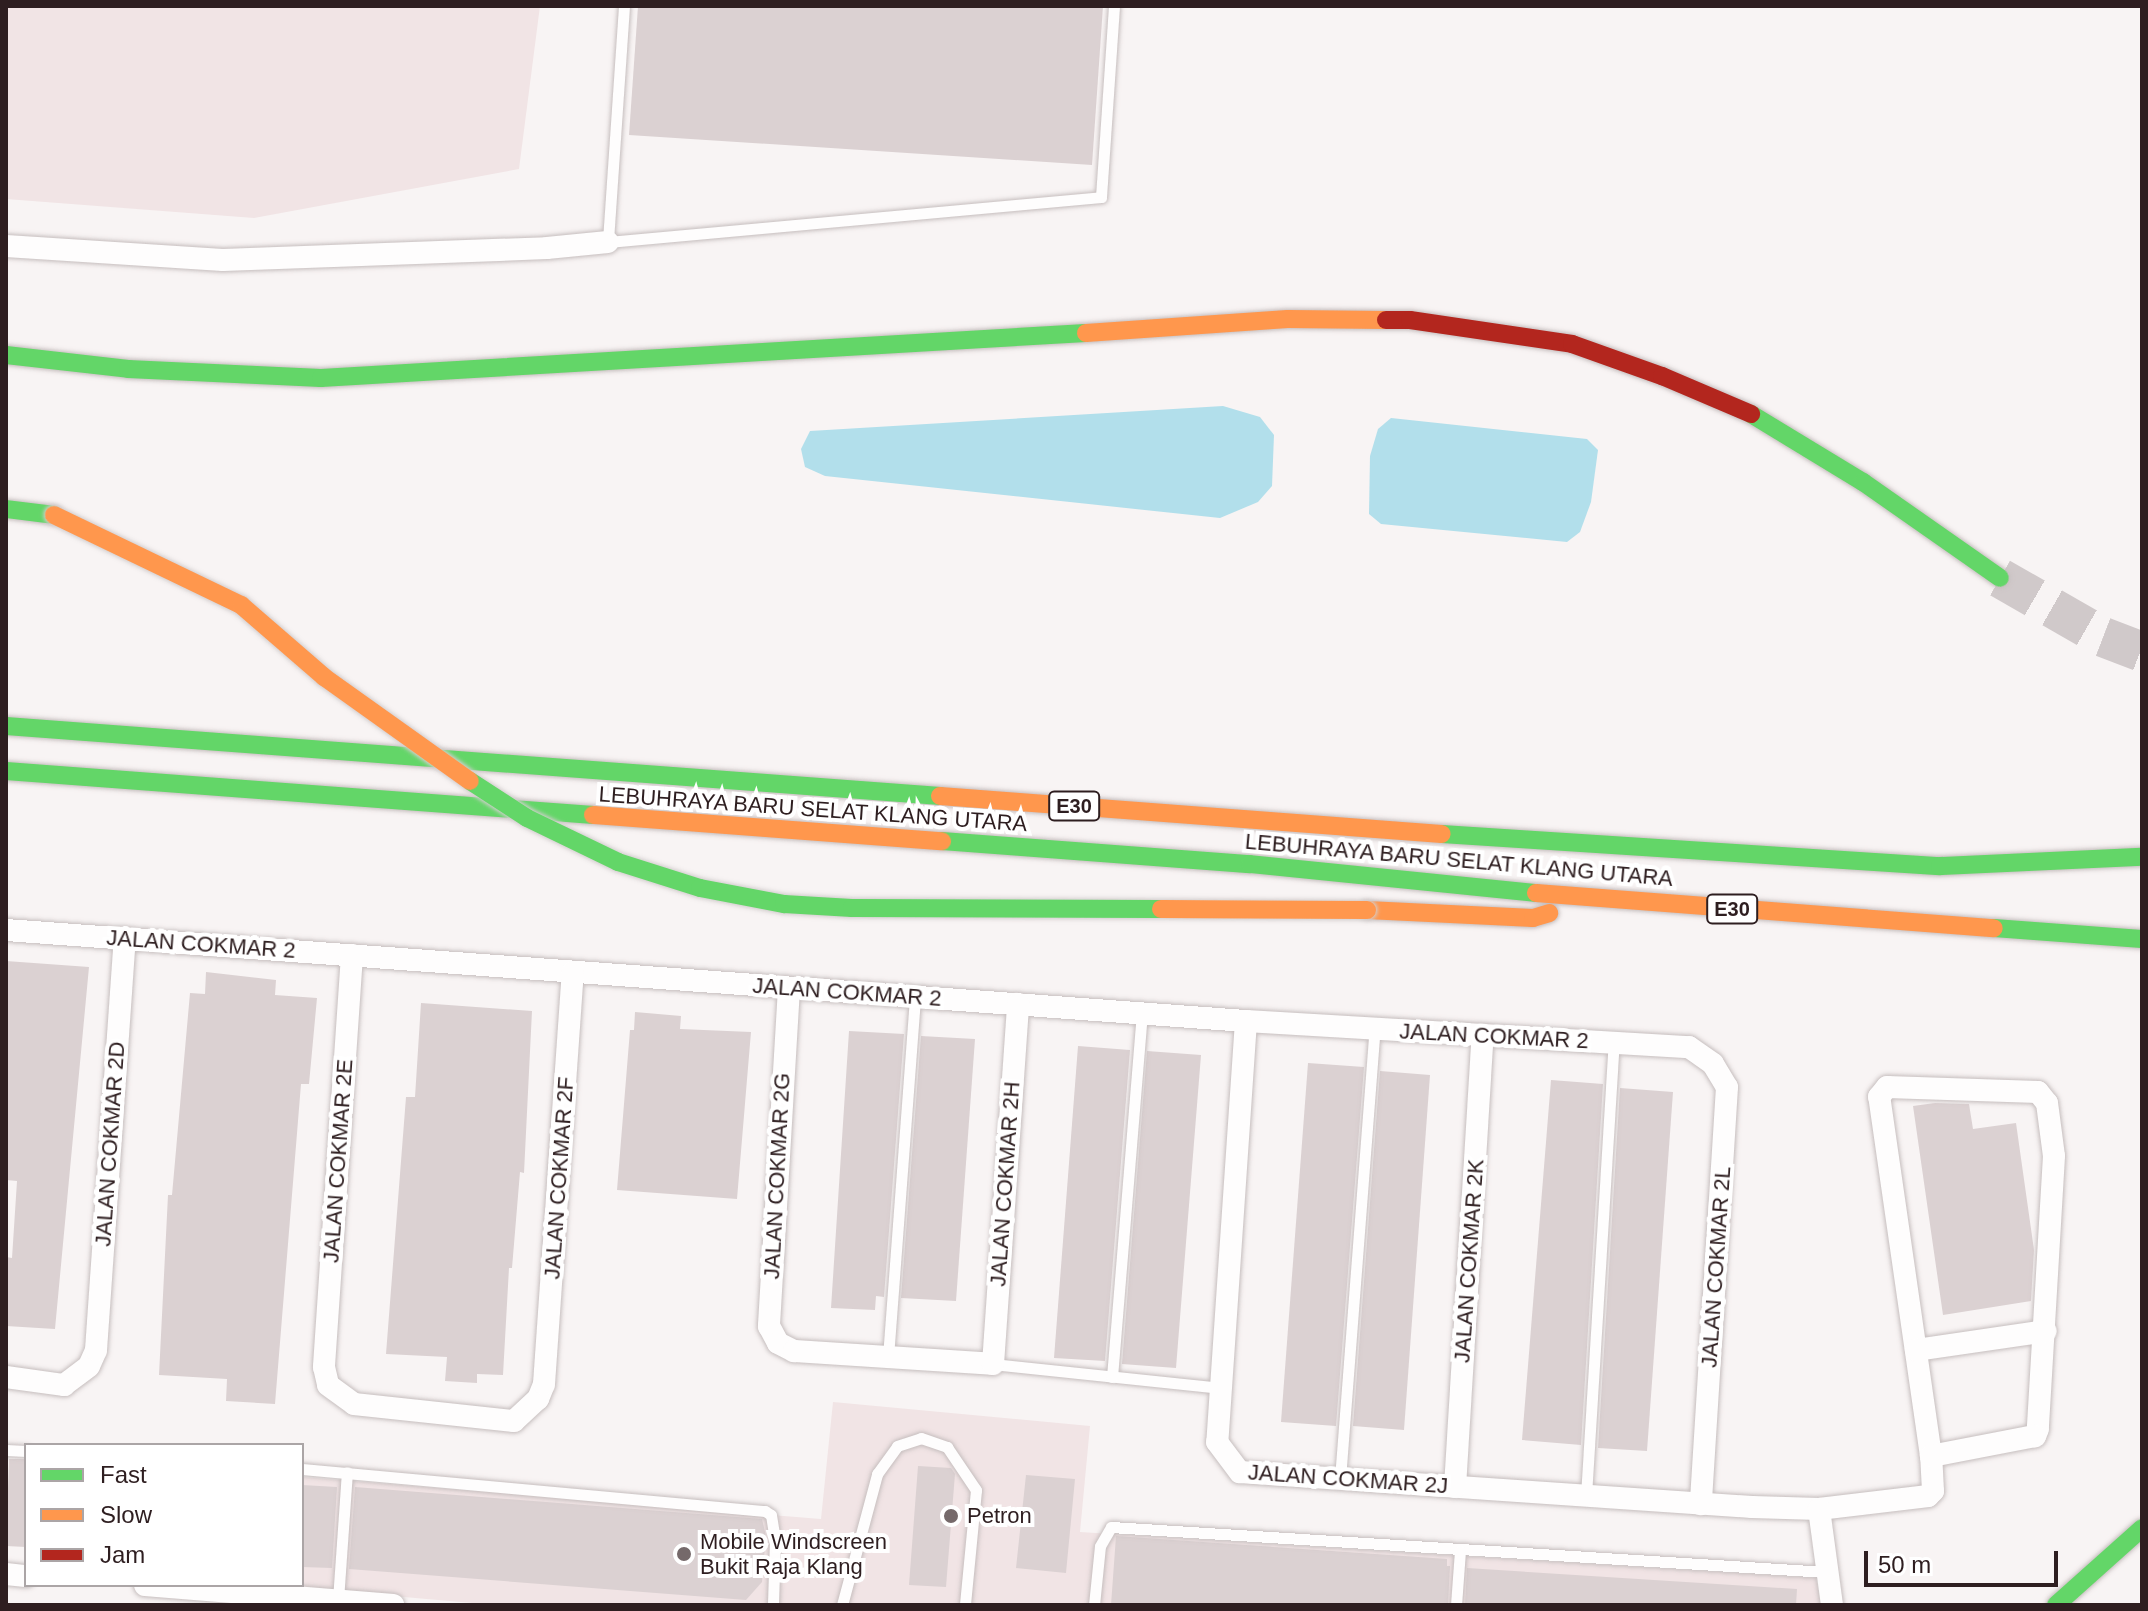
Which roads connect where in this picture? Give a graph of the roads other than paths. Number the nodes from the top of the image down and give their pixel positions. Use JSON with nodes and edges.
{"nodes":[{"id":1,"x":624,"y":6,"type":"edge"},
{"id":2,"x":1114,"y":6,"type":"edge"},
{"id":3,"x":608,"y":242,"type":"junction"},
{"id":4,"x":6,"y":246,"type":"edge"},
{"id":5,"x":6,"y":355,"type":"edge"},
{"id":6,"x":6,"y":509,"type":"edge"},
{"id":7,"x":2000,"y":578,"type":"tunnel mouth"},
{"id":8,"x":6,"y":726,"type":"edge"},
{"id":9,"x":433,"y":756,"type":"junction"},
{"id":10,"x":6,"y":771,"type":"edge"},
{"id":11,"x":2142,"y":857,"type":"edge"},
{"id":12,"x":1595,"y":899,"type":"junction"},
{"id":13,"x":6,"y":930,"type":"edge"},
{"id":14,"x":125,"y":938,"type":"junction"},
{"id":15,"x":2142,"y":939,"type":"edge"},
{"id":16,"x":352,"y":955,"type":"junction"},
{"id":17,"x":573,"y":972,"type":"junction"},
{"id":18,"x":789,"y":988,"type":"junction"},
{"id":19,"x":915,"y":997,"type":"junction"},
{"id":20,"x":1018,"y":1004,"type":"junction"},
{"id":21,"x":1142,"y":1014,"type":"junction"},
{"id":22,"x":1246,"y":1021,"type":"junction"},
{"id":23,"x":1375,"y":1029,"type":"junction"},
{"id":24,"x":1483,"y":1035,"type":"junction"},
{"id":25,"x":1614,"y":1043,"type":"junction"},
{"id":26,"x":1689,"y":1047,"type":"joint"},
{"id":27,"x":2046,"y":1331,"type":"junction"},
{"id":28,"x":1916,"y":1350,"type":"junction"},
{"id":29,"x":888,"y":1357,"type":"junction"},
{"id":30,"x":993,"y":1364,"type":"junction"},
{"id":31,"x":6,"y":1377,"type":"edge"},
{"id":32,"x":1112,"y":1377,"type":"junction"},
{"id":33,"x":544,"y":1384,"type":"joint"},
{"id":34,"x":1221,"y":1388,"type":"junction"},
{"id":35,"x":1931,"y":1456,"type":"junction"},
{"id":36,"x":304,"y":1469,"type":"edge"},
{"id":37,"x":347,"y":1472,"type":"junction"},
{"id":38,"x":1340,"y":1479,"type":"junction"},
{"id":39,"x":1455,"y":1487,"type":"junction"},
{"id":40,"x":1586,"y":1496,"type":"junction"},
{"id":41,"x":1701,"y":1504,"type":"junction"},
{"id":42,"x":1819,"y":1509,"type":"junction"},
{"id":43,"x":2142,"y":1528,"type":"edge"},
{"id":44,"x":1460,"y":1551,"type":"junction"},
{"id":45,"x":2113,"y":1556,"type":"junction"},
{"id":46,"x":1827,"y":1572,"type":"junction"},
{"id":47,"x":171,"y":1587,"type":"edge"},
{"id":48,"x":338,"y":1600,"type":"junction"},
{"id":49,"x":393,"y":1605,"type":"edge"},
{"id":50,"x":773,"y":1605,"type":"edge"},
{"id":51,"x":842,"y":1605,"type":"edge"},
{"id":52,"x":965,"y":1605,"type":"edge"},
{"id":53,"x":1094,"y":1605,"type":"edge"},
{"id":54,"x":1456,"y":1605,"type":"edge"},
{"id":55,"x":1832,"y":1605,"type":"edge"},
{"id":56,"x":2056,"y":1605,"type":"edge"},
{"id":57,"x":2067,"y":1605,"type":"edge"}],
"edges":[{"from":1,"to":3,"type":"lane"},
{"from":2,"to":3,"type":"lane"},
{"from":3,"to":4,"type":"street"},
{"from":5,"to":7,"type":"highway"},
{"from":6,"to":9,"type":"highway","bridge":true},
{"from":8,"to":9,"type":"highway","name":"LEBUHRAYA BARU SELAT KLANG UTARA","number":"E30"},
{"from":9,"to":11,"type":"highway","name":"LEBUHRAYA BARU SELAT KLANG UTARA","number":"E30"},
{"from":9,"to":12,"type":"highway","bridge":true},
{"from":10,"to":12,"type":"highway","name":"LEBUHRAYA BARU SELAT KLANG UTARA","number":"E30"},
{"from":12,"to":15,"type":"highway","name":"LEBUHRAYA BARU SELAT KLANG UTARA","number":"E30"},
{"from":13,"to":14,"type":"street","name":"JALAN COKMAR 2"},
{"from":14,"to":16,"type":"street","name":"JALAN COKMAR 2"},
{"from":14,"to":31,"type":"street","name":"JALAN COKMAR 2D"},
{"from":16,"to":17,"type":"street","name":"JALAN COKMAR 2"},
{"from":16,"to":33,"type":"street","name":"JALAN COKMAR 2E"},
{"from":17,"to":18,"type":"street","name":"JALAN COKMAR 2"},
{"from":17,"to":33,"type":"street","name":"JALAN COKMAR 2F"},
{"from":18,"to":19,"type":"street","name":"JALAN COKMAR 2"},
{"from":18,"to":29,"type":"street","name":"JALAN COKMAR 2G"},
{"from":19,"to":20,"type":"street","name":"JALAN COKMAR 2"},
{"from":19,"to":29,"type":"lane"},
{"from":20,"to":21,"type":"street","name":"JALAN COKMAR 2"},
{"from":20,"to":30,"type":"street","name":"JALAN COKMAR 2H"},
{"from":21,"to":22,"type":"street","name":"JALAN COKMAR 2"},
{"from":21,"to":32,"type":"lane"},
{"from":22,"to":23,"type":"street","name":"JALAN COKMAR 2"},
{"from":22,"to":34,"type":"street","name":"JALAN COKMAR 2J"},
{"from":23,"to":24,"type":"street","name":"JALAN COKMAR 2"},
{"from":23,"to":38,"type":"lane"},
{"from":24,"to":25,"type":"street","name":"JALAN COKMAR 2"},
{"from":24,"to":39,"type":"street","name":"JALAN COKMAR 2K"},
{"from":25,"to":26,"type":"street","name":"JALAN COKMAR 2"},
{"from":25,"to":40,"type":"lane"},
{"from":26,"to":41,"type":"street","name":"JALAN COKMAR 2L"},
{"from":27,"to":28,"type":"street"},
{"from":27,"to":28,"type":"street"},
{"from":27,"to":35,"type":"street"},
{"from":28,"to":35,"type":"street"},
{"from":29,"to":30,"type":"street"},
{"from":30,"to":32,"type":"lane"},
{"from":32,"to":34,"type":"lane"},
{"from":34,"to":38,"type":"street","name":"JALAN COKMAR 2J"},
{"from":35,"to":42,"type":"street","name":"JALAN COKMAR 2J"},
{"from":36,"to":37,"type":"lane"},
{"from":37,"to":48,"type":"lane"},
{"from":37,"to":50,"type":"lane"},
{"from":38,"to":39,"type":"street","name":"JALAN COKMAR 2J"},
{"from":39,"to":40,"type":"street","name":"JALAN COKMAR 2J"},
{"from":40,"to":41,"type":"street","name":"JALAN COKMAR 2J"},
{"from":41,"to":42,"type":"street","name":"JALAN COKMAR 2J"},
{"from":42,"to":46,"type":"street"},
{"from":43,"to":45,"type":"highway"},
{"from":44,"to":46,"type":"lane"},
{"from":44,"to":53,"type":"lane"},
{"from":44,"to":54,"type":"lane"},
{"from":45,"to":56,"type":"highway"},
{"from":45,"to":57,"type":"highway"},
{"from":46,"to":55,"type":"street"},
{"from":47,"to":48,"type":"street"},
{"from":48,"to":49,"type":"street"},
{"from":51,"to":52,"type":"lane"}]}
